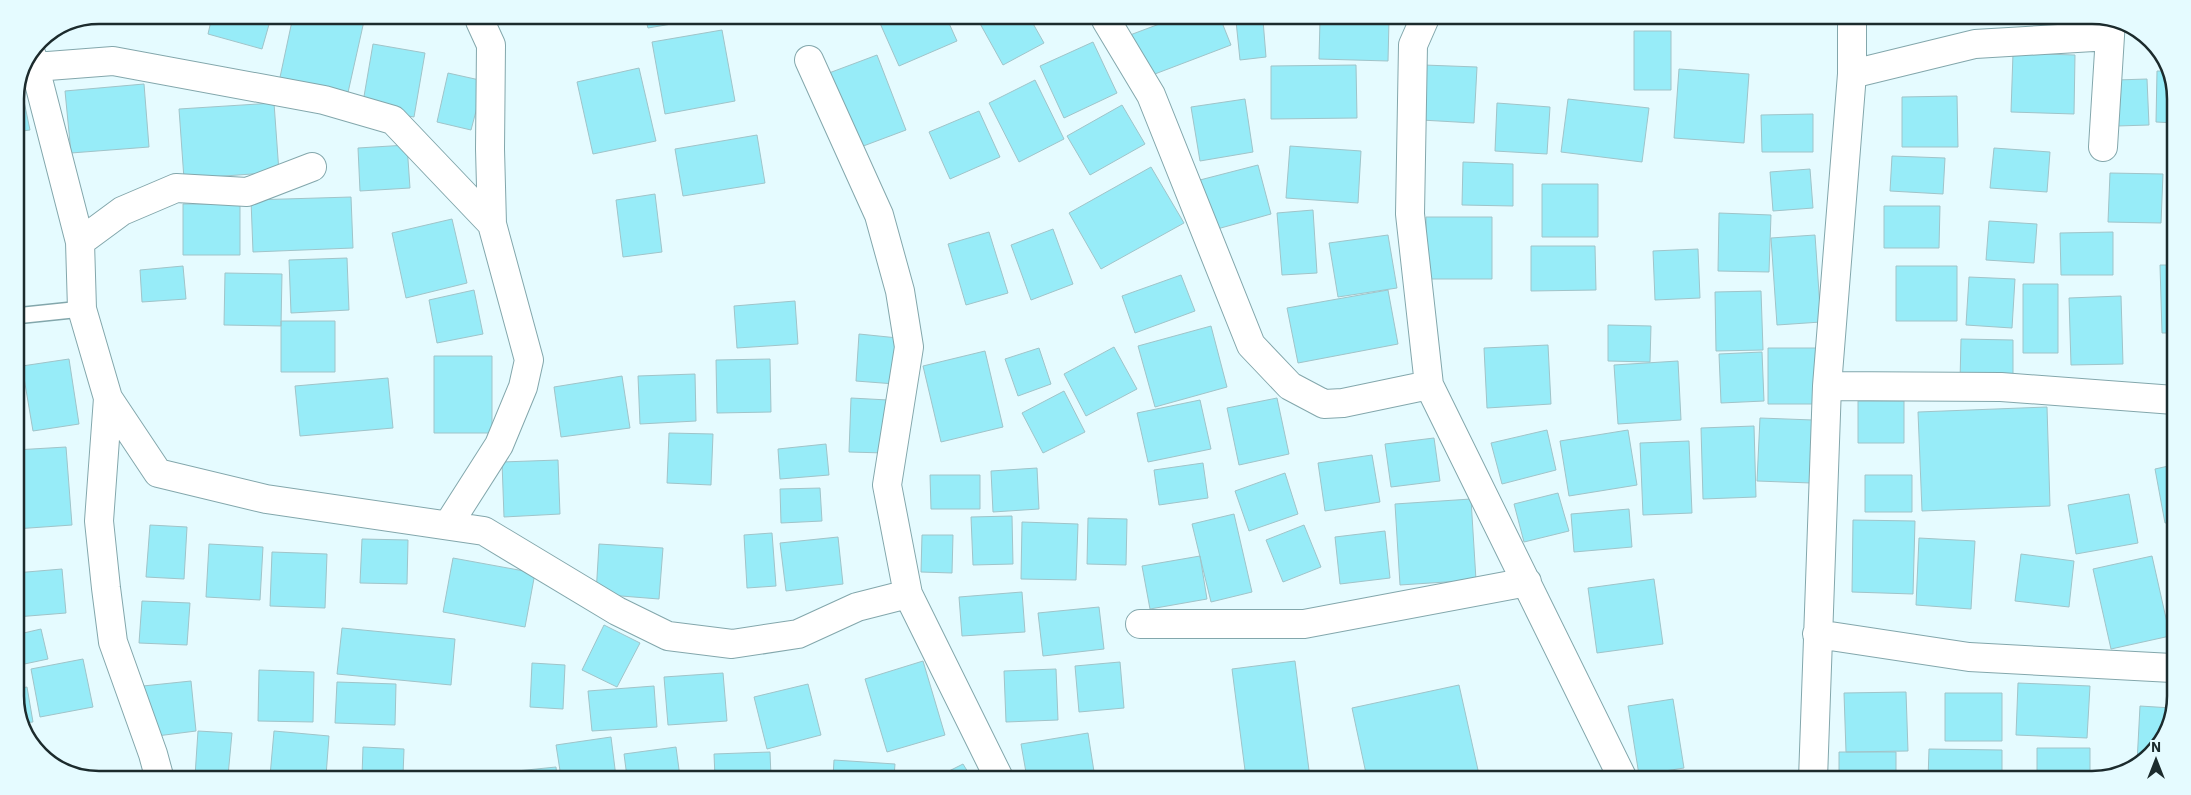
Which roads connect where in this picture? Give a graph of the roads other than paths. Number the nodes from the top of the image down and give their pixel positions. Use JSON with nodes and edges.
{"nodes":[{"id":1,"x":481,"y":24,"type":"edge"},
{"id":2,"x":1108,"y":24,"type":"edge"},
{"id":3,"x":1422,"y":24,"type":"edge"},
{"id":4,"x":1852,"y":24,"type":"edge"},
{"id":5,"x":2111,"y":28,"type":"edge"},
{"id":6,"x":809,"y":60,"type":"dead end"},
{"id":7,"x":34,"y":62,"type":"edge"},
{"id":8,"x":1852,"y":74,"type":"junction"},
{"id":9,"x":2104,"y":147,"type":"dead end"},
{"id":10,"x":312,"y":167,"type":"dead end"},
{"id":11,"x":492,"y":224,"type":"junction"},
{"id":12,"x":80,"y":242,"type":"junction"},
{"id":13,"x":82,"y":309,"type":"junction"},
{"id":14,"x":24,"y":315,"type":"edge"},
{"id":15,"x":1429,"y":385,"type":"junction"},
{"id":16,"x":1827,"y":386,"type":"junction"},
{"id":17,"x":108,"y":398,"type":"junction"},
{"id":18,"x":2167,"y":400,"type":"edge"},
{"id":19,"x":448,"y":525,"type":"junction"},
{"id":20,"x":1527,"y":582,"type":"junction"},
{"id":21,"x":908,"y":594,"type":"junction"},
{"id":22,"x":1140,"y":624,"type":"dead end"},
{"id":23,"x":1817,"y":634,"type":"junction"},
{"id":24,"x":2167,"y":668,"type":"edge"},
{"id":25,"x":158,"y":771,"type":"edge"},
{"id":26,"x":996,"y":771,"type":"edge"},
{"id":27,"x":1619,"y":771,"type":"edge"},
{"id":28,"x":1813,"y":771,"type":"edge"}],
"edges":[{"from":1,"to":11,"type":"street"},
{"from":2,"to":15,"type":"street"},
{"from":3,"to":15,"type":"street"},
{"from":4,"to":8,"type":"street"},
{"from":5,"to":8,"type":"street"},
{"from":5,"to":9,"type":"street"},
{"from":6,"to":21,"type":"street"},
{"from":7,"to":11,"type":"street"},
{"from":7,"to":12,"type":"street"},
{"from":8,"to":16,"type":"street"},
{"from":10,"to":12,"type":"street"},
{"from":11,"to":19,"type":"street"},
{"from":12,"to":13,"type":"street"},
{"from":13,"to":14,"type":"lane"},
{"from":13,"to":17,"type":"street"},
{"from":15,"to":20,"type":"street"},
{"from":16,"to":18,"type":"street"},
{"from":16,"to":23,"type":"street"},
{"from":17,"to":19,"type":"street"},
{"from":17,"to":25,"type":"street"},
{"from":19,"to":21,"type":"street"},
{"from":20,"to":22,"type":"street"},
{"from":20,"to":27,"type":"street"},
{"from":21,"to":26,"type":"street"},
{"from":23,"to":24,"type":"street"},
{"from":23,"to":28,"type":"street"}]}
